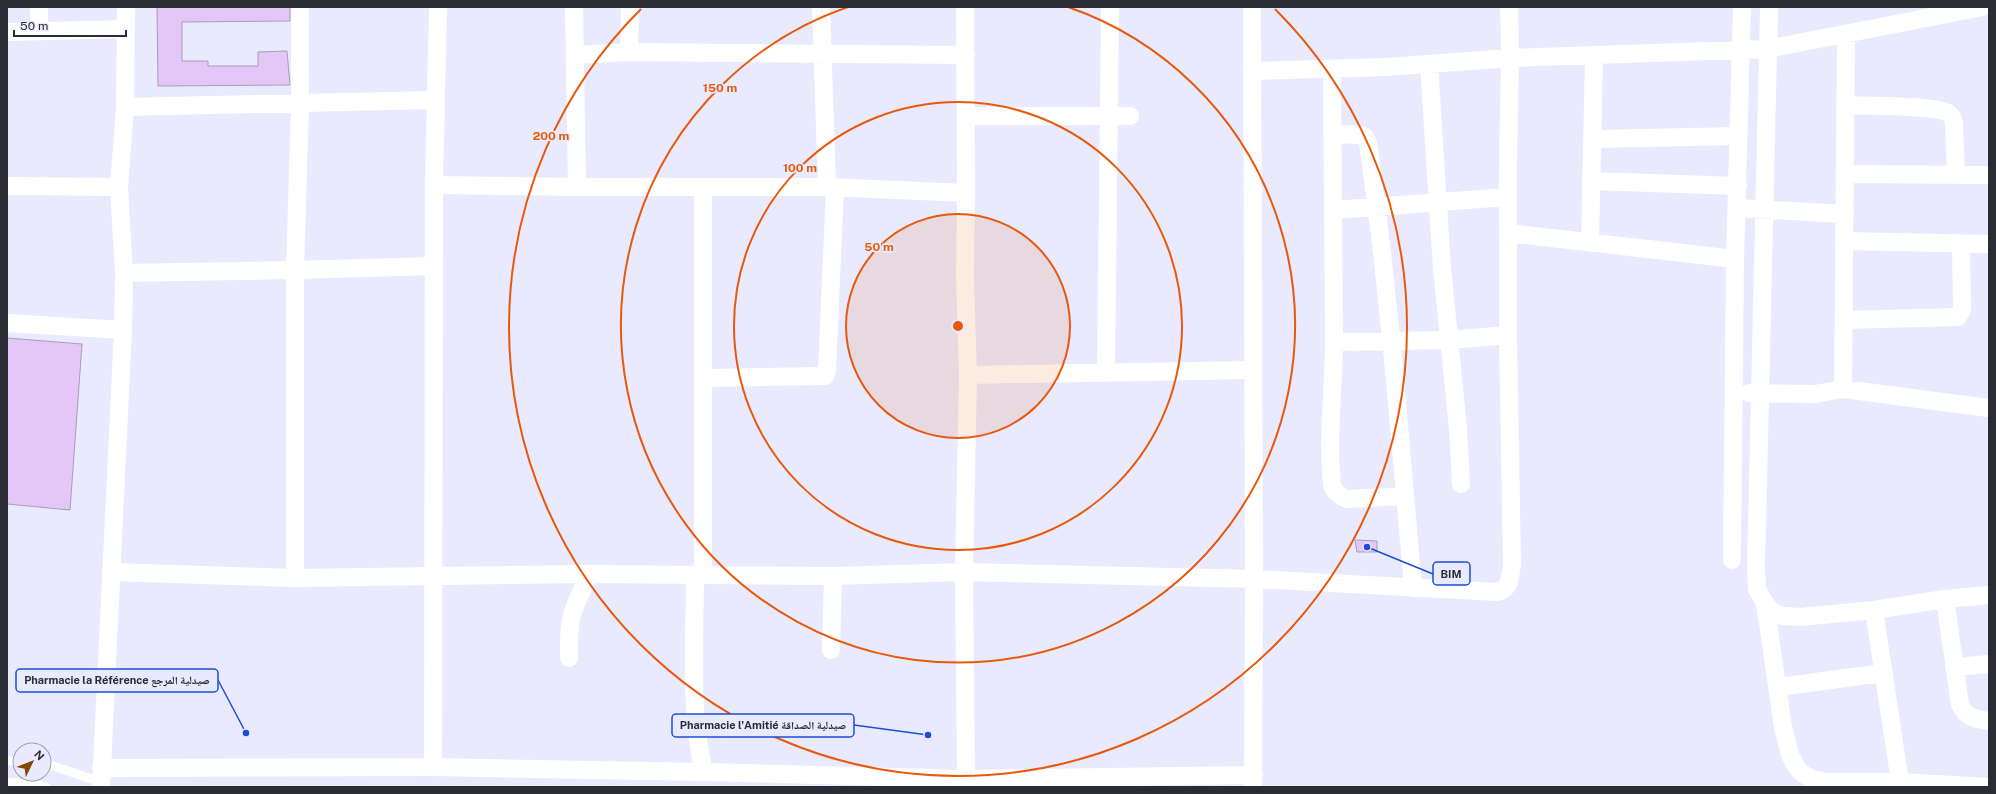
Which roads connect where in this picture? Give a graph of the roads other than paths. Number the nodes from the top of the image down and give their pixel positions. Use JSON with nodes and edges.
{"nodes":[{"id":1,"x":39,"y":7,"type":"edge"},
{"id":2,"x":126,"y":7,"type":"edge"},
{"id":3,"x":300,"y":7,"type":"edge"},
{"id":4,"x":438,"y":7,"type":"edge"},
{"id":5,"x":574,"y":7,"type":"edge"},
{"id":6,"x":630,"y":7,"type":"edge"},
{"id":7,"x":821,"y":7,"type":"edge"},
{"id":8,"x":965,"y":7,"type":"edge"},
{"id":9,"x":1110,"y":7,"type":"edge"},
{"id":10,"x":1252,"y":7,"type":"edge"},
{"id":11,"x":1509,"y":7,"type":"edge"},
{"id":12,"x":1742,"y":7,"type":"edge"},
{"id":13,"x":1769,"y":7,"type":"edge"},
{"id":14,"x":1983,"y":7,"type":"edge"},
{"id":15,"x":126,"y":29,"type":"junction"},
{"id":16,"x":39,"y":31,"type":"junction"},
{"id":17,"x":7,"y":32,"type":"edge"},
{"id":18,"x":1846,"y":34,"type":"junction"},
{"id":19,"x":1767,"y":49,"type":"junction"},
{"id":20,"x":1741,"y":50,"type":"junction"},
{"id":21,"x":629,"y":52,"type":"junction"},
{"id":22,"x":823,"y":53,"type":"junction"},
{"id":23,"x":576,"y":55,"type":"junction"},
{"id":24,"x":966,"y":55,"type":"junction"},
{"id":25,"x":1594,"y":55,"type":"junction"},
{"id":26,"x":1511,"y":58,"type":"junction"},
{"id":27,"x":1429,"y":64,"type":"junction"},
{"id":28,"x":1332,"y":70,"type":"junction"},
{"id":29,"x":1252,"y":71,"type":"junction"},
{"id":30,"x":436,"y":100,"type":"junction"},
{"id":31,"x":300,"y":104,"type":"junction"},
{"id":32,"x":1845,"y":105,"type":"junction"},
{"id":33,"x":125,"y":107,"type":"junction"},
{"id":34,"x":966,"y":116,"type":"junction"},
{"id":35,"x":1109,"y":116,"type":"junction"},
{"id":36,"x":1130,"y":116,"type":"dead end"},
{"id":37,"x":1333,"y":134,"type":"junction"},
{"id":38,"x":1738,"y":136,"type":"junction"},
{"id":39,"x":1593,"y":139,"type":"junction"},
{"id":40,"x":1845,"y":174,"type":"junction"},
{"id":41,"x":1956,"y":175,"type":"junction"},
{"id":42,"x":1989,"y":175,"type":"edge"},
{"id":43,"x":1592,"y":181,"type":"junction"},
{"id":44,"x":434,"y":185,"type":"junction"},
{"id":45,"x":7,"y":186,"type":"edge"},
{"id":46,"x":1738,"y":186,"type":"junction"},
{"id":47,"x":576,"y":187,"type":"junction"},
{"id":48,"x":703,"y":187,"type":"junction"},
{"id":49,"x":119,"y":188,"type":"junction"},
{"id":50,"x":831,"y":188,"type":"junction"},
{"id":51,"x":966,"y":193,"type":"junction"},
{"id":52,"x":1507,"y":196,"type":"junction"},
{"id":53,"x":1437,"y":202,"type":"junction"},
{"id":54,"x":1377,"y":207,"type":"junction"},
{"id":55,"x":1737,"y":208,"type":"junction"},
{"id":56,"x":1765,"y":208,"type":"junction"},
{"id":57,"x":1334,"y":210,"type":"junction"},
{"id":58,"x":1844,"y":214,"type":"junction"},
{"id":59,"x":1508,"y":233,"type":"junction"},
{"id":60,"x":1844,"y":241,"type":"junction"},
{"id":61,"x":1590,"y":243,"type":"junction"},
{"id":62,"x":1961,"y":244,"type":"junction"},
{"id":63,"x":1989,"y":244,"type":"edge"},
{"id":64,"x":1735,"y":259,"type":"junction"},
{"id":65,"x":433,"y":266,"type":"junction"},
{"id":66,"x":295,"y":270,"type":"junction"},
{"id":67,"x":124,"y":273,"type":"junction"},
{"id":68,"x":1844,"y":320,"type":"junction"},
{"id":69,"x":7,"y":324,"type":"edge"},
{"id":70,"x":123,"y":330,"type":"junction"},
{"id":71,"x":1508,"y":335,"type":"junction"},
{"id":72,"x":1449,"y":340,"type":"junction"},
{"id":73,"x":1334,"y":342,"type":"junction"},
{"id":74,"x":1391,"y":342,"type":"junction"},
{"id":75,"x":1252,"y":370,"type":"junction"},
{"id":76,"x":1106,"y":373,"type":"junction"},
{"id":77,"x":968,"y":374,"type":"junction"},
{"id":78,"x":703,"y":378,"type":"junction"},
{"id":79,"x":1843,"y":389,"type":"junction"},
{"id":80,"x":1734,"y":393,"type":"junction"},
{"id":81,"x":1760,"y":394,"type":"junction"},
{"id":82,"x":1989,"y":408,"type":"edge"},
{"id":83,"x":1461,"y":484,"type":"dead end"},
{"id":84,"x":1405,"y":496,"type":"junction"},
{"id":85,"x":1732,"y":560,"type":"dead end"},
{"id":86,"x":112,"y":572,"type":"junction"},
{"id":87,"x":964,"y":572,"type":"junction"},
{"id":88,"x":587,"y":574,"type":"junction"},
{"id":89,"x":699,"y":574,"type":"junction"},
{"id":90,"x":432,"y":575,"type":"junction"},
{"id":91,"x":833,"y":576,"type":"junction"},
{"id":92,"x":295,"y":578,"type":"junction"},
{"id":93,"x":1254,"y":579,"type":"junction"},
{"id":94,"x":1413,"y":588,"type":"junction"},
{"id":95,"x":1989,"y":595,"type":"edge"},
{"id":96,"x":1945,"y":599,"type":"junction"},
{"id":97,"x":1765,"y":603,"type":"junction"},
{"id":98,"x":1874,"y":610,"type":"junction"},
{"id":99,"x":832,"y":650,"type":"dead end"},
{"id":100,"x":569,"y":658,"type":"dead end"},
{"id":101,"x":1989,"y":664,"type":"edge"},
{"id":102,"x":1954,"y":666,"type":"junction"},
{"id":103,"x":1883,"y":673,"type":"junction"},
{"id":104,"x":1778,"y":687,"type":"junction"},
{"id":105,"x":1989,"y":721,"type":"edge"},
{"id":106,"x":52,"y":765,"type":"edge"},
{"id":107,"x":433,"y":767,"type":"junction"},
{"id":108,"x":704,"y":772,"type":"junction"},
{"id":109,"x":101,"y":779,"type":"edge"},
{"id":110,"x":966,"y":779,"type":"junction"},
{"id":111,"x":1254,"y":781,"type":"edge"},
{"id":112,"x":7,"y":782,"type":"edge"},
{"id":113,"x":1900,"y":782,"type":"junction"},
{"id":114,"x":46,"y":787,"type":"edge"},
{"id":115,"x":1987,"y":787,"type":"edge"}],
"edges":[{"from":1,"to":16,"type":"street"},
{"from":2,"to":15,"type":"street"},
{"from":3,"to":31,"type":"street"},
{"from":4,"to":30,"type":"street"},
{"from":5,"to":23,"type":"street"},
{"from":6,"to":21,"type":"street"},
{"from":7,"to":22,"type":"street"},
{"from":8,"to":24,"type":"street"},
{"from":9,"to":35,"type":"street"},
{"from":10,"to":29,"type":"street"},
{"from":11,"to":26,"type":"street"},
{"from":12,"to":20,"type":"street"},
{"from":13,"to":19,"type":"street"},
{"from":14,"to":18,"type":"street"},
{"from":15,"to":16,"type":"street"},
{"from":15,"to":33,"type":"street"},
{"from":16,"to":17,"type":"street"},
{"from":18,"to":19,"type":"street"},
{"from":18,"to":32,"type":"street"},
{"from":19,"to":20,"type":"street"},
{"from":19,"to":56,"type":"street"},
{"from":20,"to":25,"type":"street"},
{"from":20,"to":38,"type":"street"},
{"from":21,"to":22,"type":"street"},
{"from":21,"to":23,"type":"street"},
{"from":22,"to":24,"type":"street"},
{"from":22,"to":50,"type":"street"},
{"from":23,"to":47,"type":"street"},
{"from":24,"to":34,"type":"street"},
{"from":25,"to":26,"type":"street"},
{"from":25,"to":39,"type":"street"},
{"from":26,"to":27,"type":"street"},
{"from":26,"to":52,"type":"street"},
{"from":27,"to":28,"type":"street"},
{"from":27,"to":53,"type":"street"},
{"from":28,"to":29,"type":"street"},
{"from":28,"to":37,"type":"street"},
{"from":29,"to":75,"type":"street"},
{"from":30,"to":31,"type":"street"},
{"from":30,"to":44,"type":"street"},
{"from":31,"to":33,"type":"street"},
{"from":31,"to":66,"type":"street"},
{"from":32,"to":40,"type":"street"},
{"from":32,"to":41,"type":"street"},
{"from":33,"to":49,"type":"street"},
{"from":34,"to":35,"type":"street"},
{"from":34,"to":51,"type":"street"},
{"from":35,"to":36,"type":"street"},
{"from":35,"to":76,"type":"street"},
{"from":37,"to":54,"type":"street"},
{"from":37,"to":57,"type":"street"},
{"from":38,"to":39,"type":"street"},
{"from":38,"to":46,"type":"street"},
{"from":39,"to":43,"type":"street"},
{"from":40,"to":41,"type":"street"},
{"from":40,"to":58,"type":"street"},
{"from":41,"to":42,"type":"street"},
{"from":43,"to":46,"type":"street"},
{"from":43,"to":61,"type":"street"},
{"from":44,"to":47,"type":"street"},
{"from":44,"to":65,"type":"street"},
{"from":45,"to":49,"type":"street"},
{"from":46,"to":55,"type":"street"},
{"from":47,"to":48,"type":"street"},
{"from":48,"to":50,"type":"street"},
{"from":48,"to":78,"type":"street"},
{"from":49,"to":67,"type":"street"},
{"from":50,"to":51,"type":"street"},
{"from":50,"to":78,"type":"street"},
{"from":51,"to":77,"type":"street"},
{"from":52,"to":53,"type":"street"},
{"from":52,"to":59,"type":"street"},
{"from":53,"to":54,"type":"street"},
{"from":53,"to":72,"type":"street"},
{"from":54,"to":57,"type":"street"},
{"from":54,"to":74,"type":"street"},
{"from":55,"to":56,"type":"street"},
{"from":55,"to":64,"type":"street"},
{"from":56,"to":58,"type":"street"},
{"from":56,"to":81,"type":"street"},
{"from":57,"to":73,"type":"street"},
{"from":58,"to":60,"type":"street"},
{"from":59,"to":61,"type":"street"},
{"from":59,"to":71,"type":"street"},
{"from":60,"to":62,"type":"street"},
{"from":60,"to":68,"type":"street"},
{"from":61,"to":64,"type":"street"},
{"from":62,"to":63,"type":"street"},
{"from":62,"to":68,"type":"street"},
{"from":64,"to":80,"type":"street"},
{"from":65,"to":66,"type":"street"},
{"from":65,"to":90,"type":"street"},
{"from":66,"to":67,"type":"street"},
{"from":66,"to":92,"type":"street"},
{"from":67,"to":70,"type":"street"},
{"from":68,"to":79,"type":"street"},
{"from":69,"to":70,"type":"street"},
{"from":70,"to":86,"type":"street"},
{"from":71,"to":72,"type":"street"},
{"from":71,"to":94,"type":"street"},
{"from":72,"to":74,"type":"street"},
{"from":72,"to":83,"type":"street"},
{"from":73,"to":74,"type":"street"},
{"from":73,"to":84,"type":"street"},
{"from":74,"to":84,"type":"street"},
{"from":75,"to":76,"type":"street"},
{"from":75,"to":93,"type":"street"},
{"from":76,"to":77,"type":"street"},
{"from":77,"to":87,"type":"street"},
{"from":78,"to":89,"type":"street"},
{"from":79,"to":81,"type":"street"},
{"from":79,"to":82,"type":"street"},
{"from":80,"to":81,"type":"street"},
{"from":80,"to":85,"type":"street"},
{"from":81,"to":97,"type":"street"},
{"from":84,"to":94,"type":"street"},
{"from":86,"to":92,"type":"street"},
{"from":86,"to":109,"type":"street"},
{"from":87,"to":91,"type":"street"},
{"from":87,"to":93,"type":"street"},
{"from":87,"to":110,"type":"street"},
{"from":88,"to":89,"type":"street"},
{"from":88,"to":90,"type":"street"},
{"from":88,"to":100,"type":"street"},
{"from":89,"to":91,"type":"street"},
{"from":89,"to":108,"type":"street"},
{"from":90,"to":92,"type":"street"},
{"from":90,"to":107,"type":"street"},
{"from":91,"to":99,"type":"street"},
{"from":93,"to":94,"type":"street"},
{"from":93,"to":111,"type":"street"},
{"from":95,"to":96,"type":"street"},
{"from":96,"to":98,"type":"street"},
{"from":96,"to":102,"type":"street"},
{"from":97,"to":98,"type":"street"},
{"from":97,"to":104,"type":"street"},
{"from":98,"to":103,"type":"street"},
{"from":101,"to":102,"type":"street"},
{"from":102,"to":105,"type":"street"},
{"from":103,"to":104,"type":"street"},
{"from":103,"to":113,"type":"street"},
{"from":104,"to":113,"type":"street"},
{"from":106,"to":109,"type":"lane"},
{"from":107,"to":108,"type":"street"},
{"from":107,"to":109,"type":"street"},
{"from":108,"to":110,"type":"street"},
{"from":110,"to":111,"type":"street"},
{"from":112,"to":114,"type":"lane"},
{"from":113,"to":115,"type":"street"}]}
